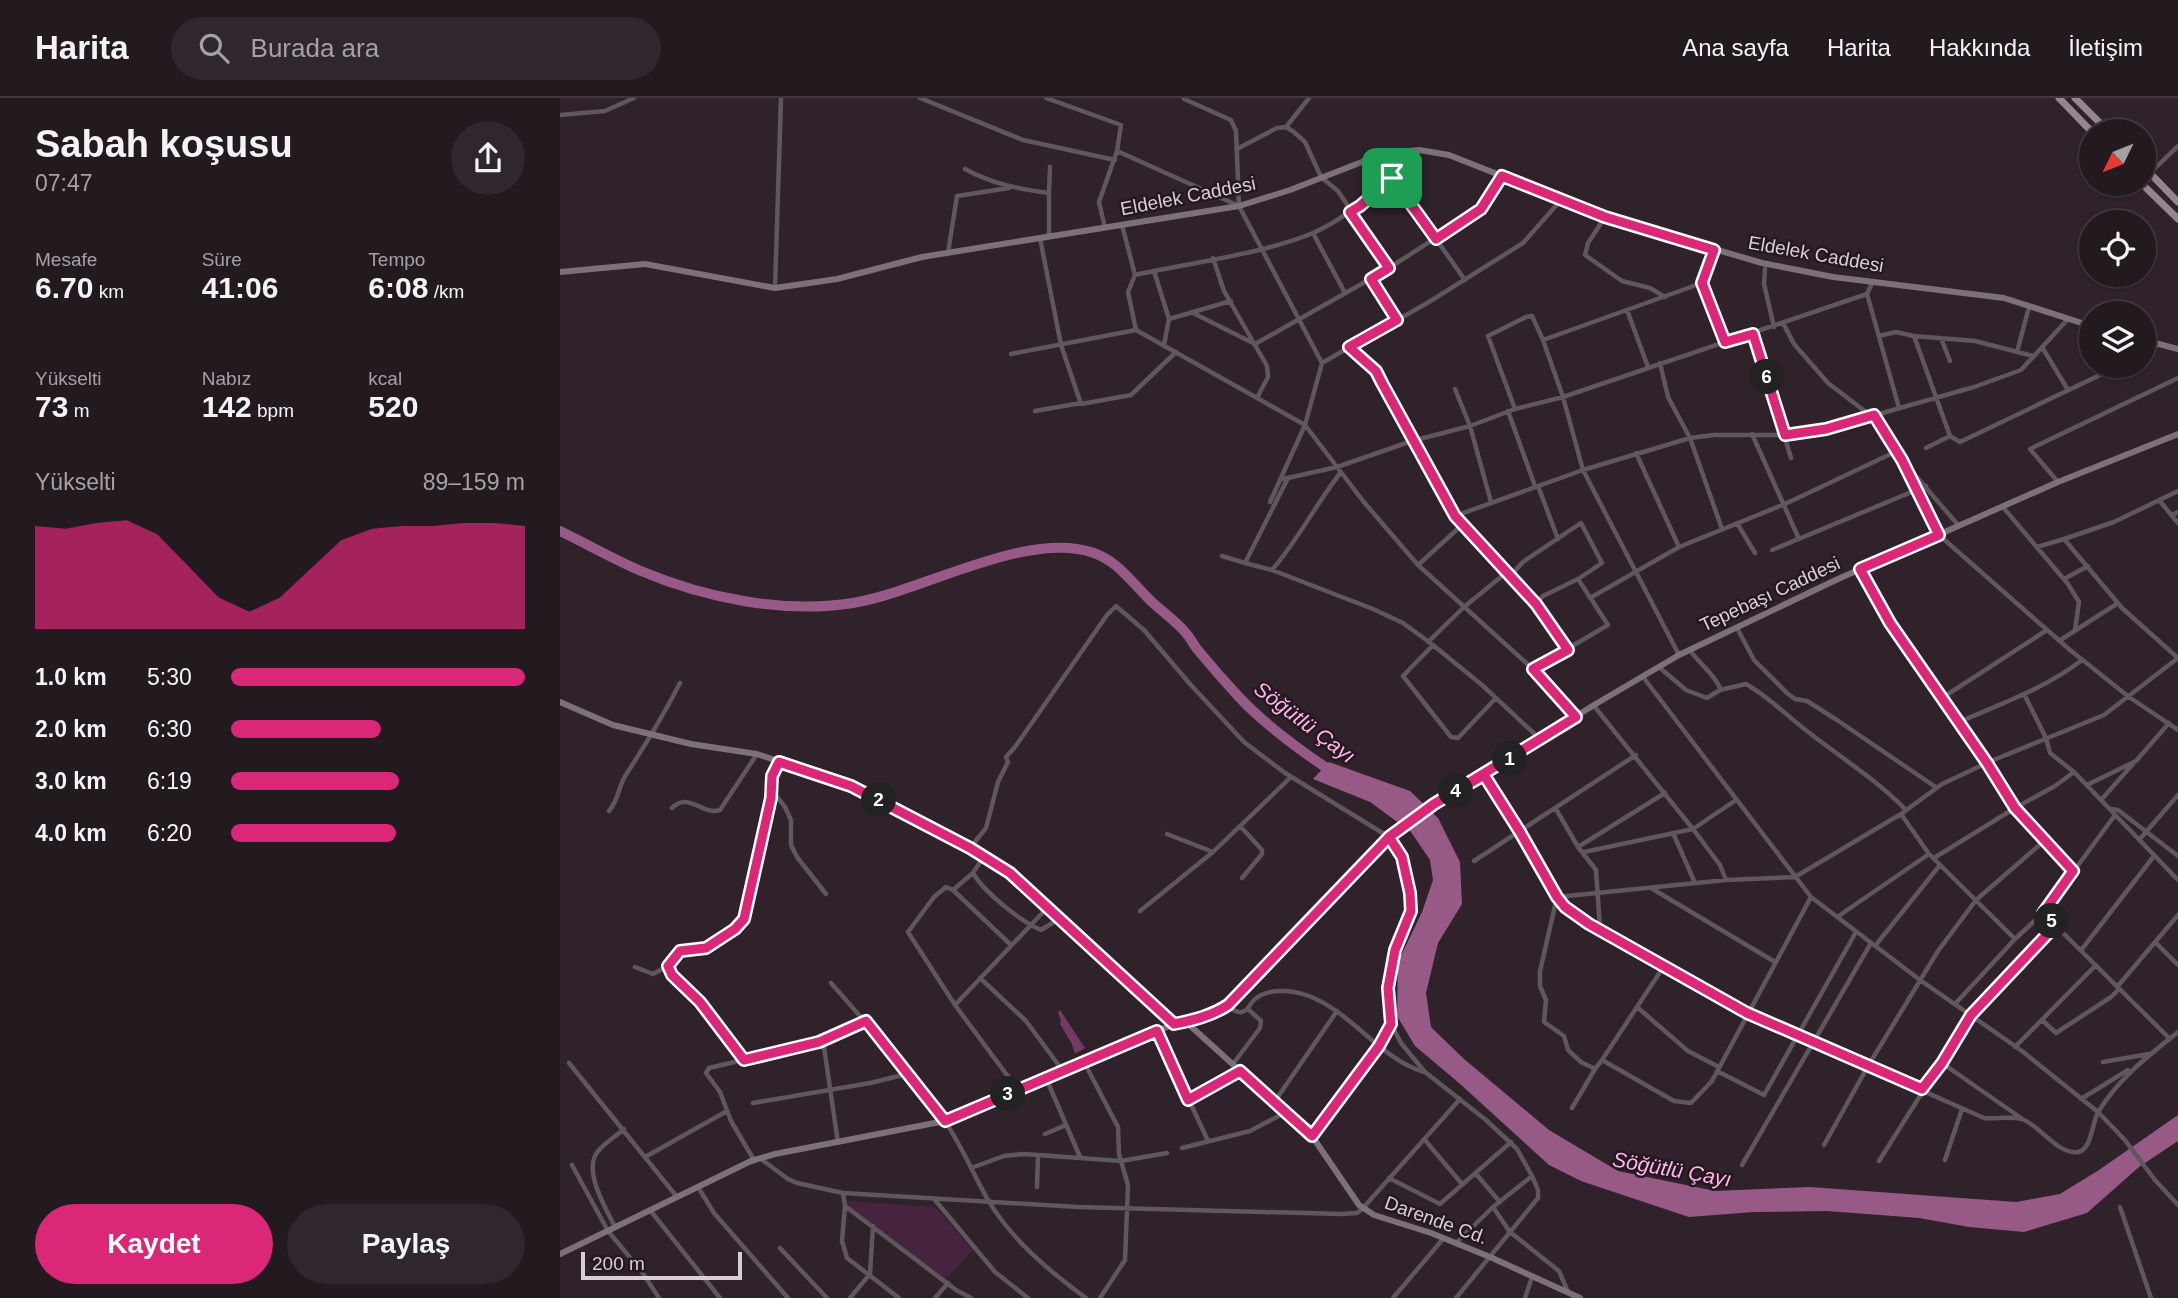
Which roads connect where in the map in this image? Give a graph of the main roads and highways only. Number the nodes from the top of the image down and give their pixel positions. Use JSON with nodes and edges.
{"nodes":[{"id":1,"x":2059,"y":98,"type":"edge"},
{"id":2,"x":2078,"y":99,"type":"edge"},
{"id":3,"x":2079,"y":119,"type":"edge"},
{"id":4,"x":2097,"y":119,"type":"edge"},
{"id":5,"x":2156,"y":179,"type":"edge"},
{"id":6,"x":2154,"y":196,"type":"edge"},
{"id":7,"x":2178,"y":202,"type":"edge"},
{"id":8,"x":2178,"y":219,"type":"edge"}],
"edges":[{"from":1,"to":3,"type":"main road"},
{"from":2,"to":4,"type":"main road"},
{"from":5,"to":7,"type":"main road"},
{"from":6,"to":8,"type":"main road"}]}
